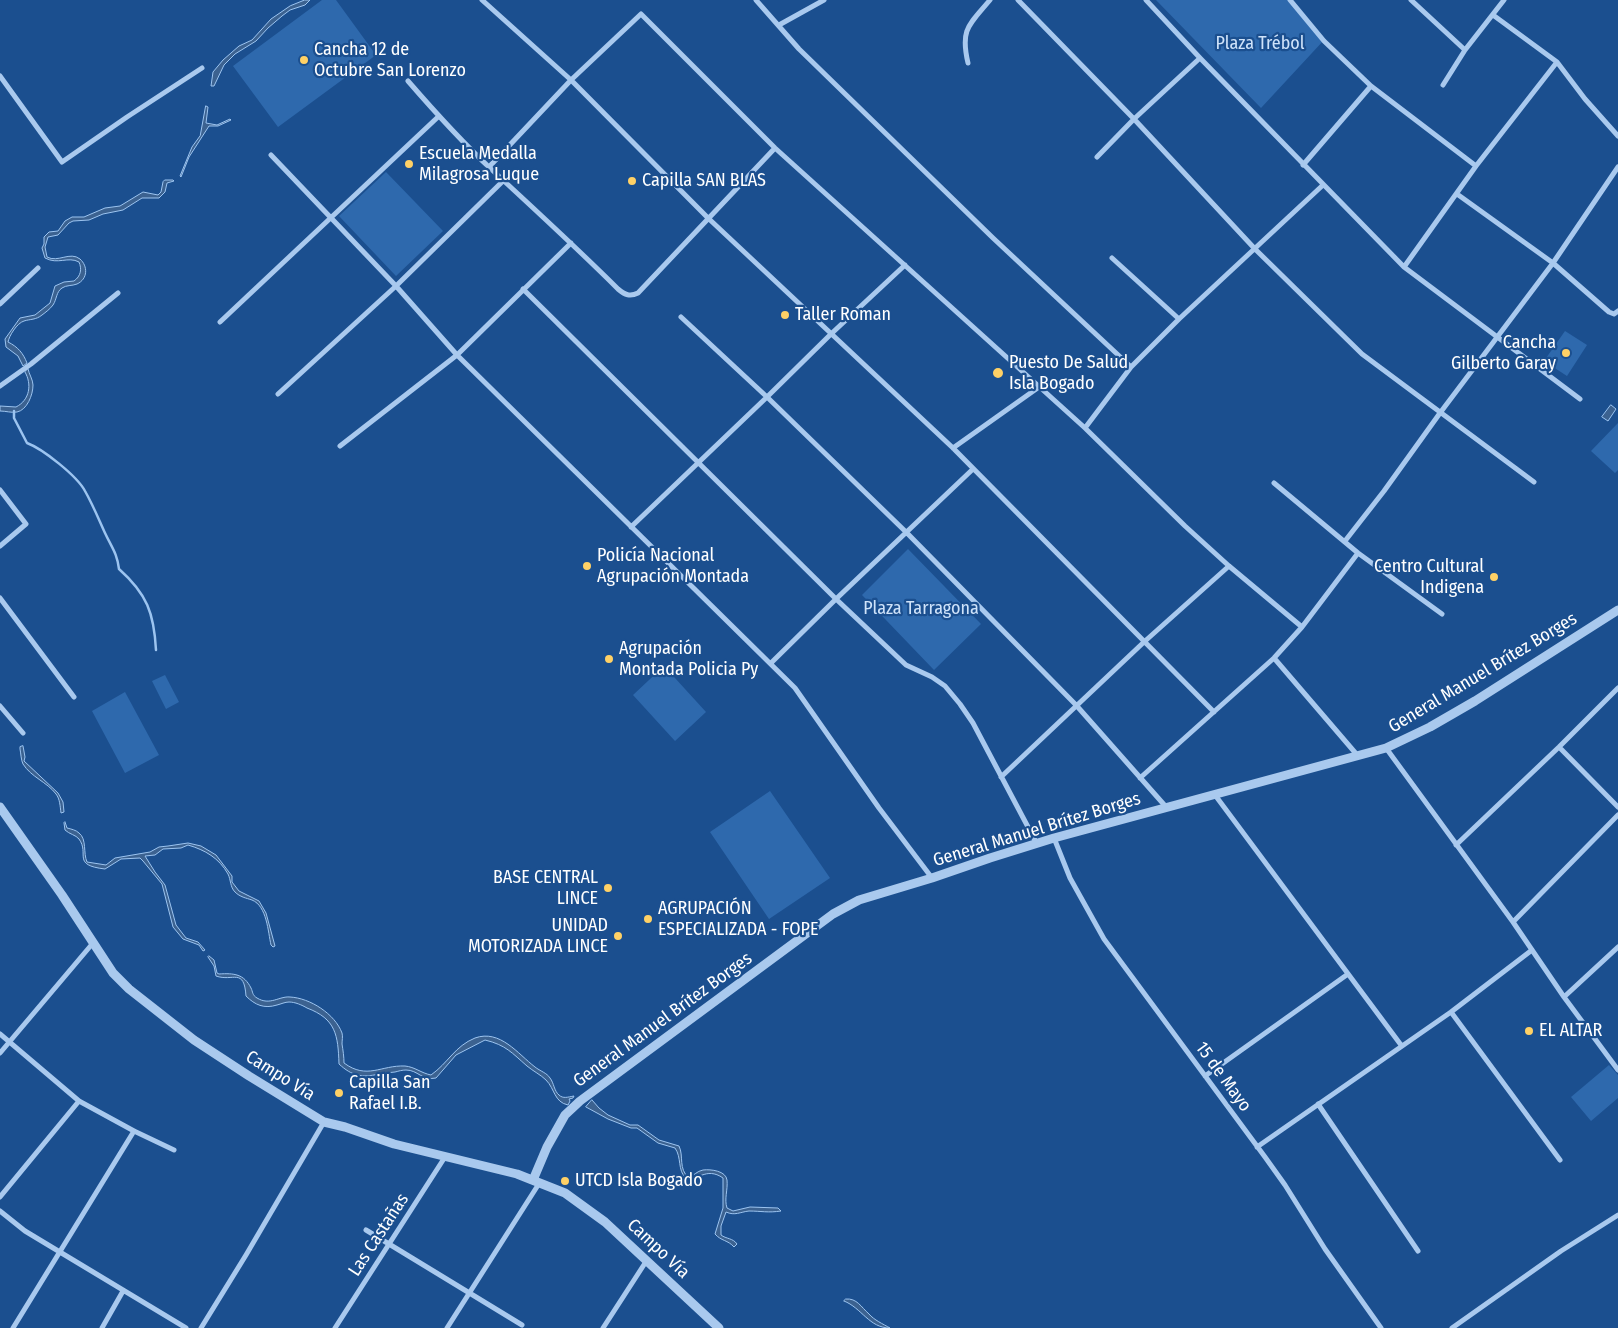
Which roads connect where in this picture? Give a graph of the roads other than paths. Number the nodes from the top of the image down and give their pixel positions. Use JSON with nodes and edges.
{"nodes":[{"id":1,"x":482,"y":0,"type":"edge"},
{"id":2,"x":756,"y":0,"type":"edge"},
{"id":3,"x":824,"y":0,"type":"edge"},
{"id":4,"x":990,"y":0,"type":"edge"},
{"id":5,"x":1018,"y":0,"type":"edge"},
{"id":6,"x":1146,"y":0,"type":"edge"},
{"id":7,"x":1290,"y":0,"type":"edge"},
{"id":8,"x":1411,"y":0,"type":"edge"},
{"id":9,"x":1504,"y":0,"type":"edge"},
{"id":10,"x":1493,"y":16,"type":"junction"},
{"id":11,"x":779,"y":26,"type":"junction"},
{"id":12,"x":1465,"y":50,"type":"junction"},
{"id":13,"x":1200,"y":58,"type":"junction"},
{"id":14,"x":1557,"y":62,"type":"junction"},
{"id":15,"x":968,"y":63,"type":"dead end"},
{"id":16,"x":202,"y":68,"type":"dead end"},
{"id":17,"x":0,"y":76,"type":"edge"},
{"id":18,"x":572,"y":80,"type":"junction"},
{"id":19,"x":408,"y":82,"type":"dead end"},
{"id":20,"x":1371,"y":86,"type":"junction"},
{"id":21,"x":1443,"y":86,"type":"dead end"},
{"id":22,"x":439,"y":116,"type":"junction"},
{"id":23,"x":1134,"y":120,"type":"junction"},
{"id":24,"x":1618,"y":136,"type":"edge"},
{"id":25,"x":775,"y":148,"type":"junction"},
{"id":26,"x":270,"y":155,"type":"dead end"},
{"id":27,"x":1097,"y":157,"type":"dead end"},
{"id":28,"x":1303,"y":165,"type":"junction"},
{"id":29,"x":1476,"y":166,"type":"junction"},
{"id":30,"x":1618,"y":166,"type":"edge"},
{"id":31,"x":489,"y":167,"type":"junction"},
{"id":32,"x":504,"y":180,"type":"junction"},
{"id":33,"x":1323,"y":185,"type":"junction"},
{"id":34,"x":1457,"y":194,"type":"junction"},
{"id":35,"x":330,"y":218,"type":"junction"},
{"id":36,"x":708,"y":218,"type":"junction"},
{"id":37,"x":572,"y":243,"type":"junction"},
{"id":38,"x":1255,"y":249,"type":"junction"},
{"id":39,"x":1112,"y":258,"type":"dead end"},
{"id":40,"x":1553,"y":263,"type":"junction"},
{"id":41,"x":905,"y":265,"type":"junction"},
{"id":42,"x":38,"y":268,"type":"dead end"},
{"id":43,"x":1404,"y":268,"type":"junction"},
{"id":44,"x":396,"y":286,"type":"junction"},
{"id":45,"x":523,"y":289,"type":"junction"},
{"id":46,"x":118,"y":293,"type":"dead end"},
{"id":47,"x":0,"y":304,"type":"edge"},
{"id":48,"x":1618,"y":311,"type":"edge"},
{"id":49,"x":681,"y":317,"type":"dead end"},
{"id":50,"x":1179,"y":319,"type":"junction"},
{"id":51,"x":220,"y":322,"type":"dead end"},
{"id":52,"x":831,"y":334,"type":"junction"},
{"id":53,"x":1498,"y":338,"type":"junction"},
{"id":54,"x":457,"y":355,"type":"junction"},
{"id":55,"x":1131,"y":367,"type":"junction"},
{"id":56,"x":0,"y":386,"type":"edge"},
{"id":57,"x":1039,"y":387,"type":"junction"},
{"id":58,"x":278,"y":394,"type":"dead end"},
{"id":59,"x":767,"y":397,"type":"junction"},
{"id":60,"x":1580,"y":399,"type":"dead end"},
{"id":61,"x":1440,"y":413,"type":"junction"},
{"id":62,"x":1084,"y":428,"type":"junction"},
{"id":63,"x":340,"y":446,"type":"dead end"},
{"id":64,"x":953,"y":448,"type":"junction"},
{"id":65,"x":699,"y":462,"type":"junction"},
{"id":66,"x":974,"y":469,"type":"junction"},
{"id":67,"x":1534,"y":482,"type":"dead end"},
{"id":68,"x":1274,"y":483,"type":"dead end"},
{"id":69,"x":0,"y":490,"type":"edge"},
{"id":70,"x":631,"y":527,"type":"junction"},
{"id":71,"x":907,"y":533,"type":"junction"},
{"id":72,"x":1345,"y":541,"type":"junction"},
{"id":73,"x":0,"y":546,"type":"edge"},
{"id":74,"x":1358,"y":553,"type":"junction"},
{"id":75,"x":1229,"y":566,"type":"junction"},
{"id":76,"x":0,"y":598,"type":"edge"},
{"id":77,"x":836,"y":599,"type":"junction"},
{"id":78,"x":1618,"y":610,"type":"edge"},
{"id":79,"x":1442,"y":614,"type":"dead end"},
{"id":80,"x":1302,"y":627,"type":"junction"},
{"id":81,"x":1144,"y":642,"type":"junction"},
{"id":82,"x":1274,"y":658,"type":"junction"},
{"id":83,"x":771,"y":663,"type":"junction"},
{"id":84,"x":1618,"y":688,"type":"edge"},
{"id":85,"x":74,"y":697,"type":"dead end"},
{"id":86,"x":1076,"y":705,"type":"junction"},
{"id":87,"x":0,"y":706,"type":"edge"},
{"id":88,"x":1214,"y":712,"type":"junction"},
{"id":89,"x":23,"y":733,"type":"dead end"},
{"id":90,"x":1559,"y":746,"type":"junction"},
{"id":91,"x":1386,"y":748,"type":"junction"},
{"id":92,"x":1359,"y":757,"type":"junction"},
{"id":93,"x":1001,"y":778,"type":"junction"},
{"id":94,"x":1140,"y":778,"type":"junction"},
{"id":95,"x":1214,"y":795,"type":"junction"},
{"id":96,"x":0,"y":807,"type":"edge"},
{"id":97,"x":1618,"y":807,"type":"edge"},
{"id":98,"x":1167,"y":808,"type":"junction"},
{"id":99,"x":1618,"y":815,"type":"edge"},
{"id":100,"x":1054,"y":838,"type":"junction"},
{"id":101,"x":1037,"y":844,"type":"junction"},
{"id":102,"x":1456,"y":845,"type":"junction"},
{"id":103,"x":932,"y":878,"type":"junction"},
{"id":104,"x":1513,"y":922,"type":"junction"},
{"id":105,"x":93,"y":943,"type":"junction"},
{"id":106,"x":1618,"y":947,"type":"edge"},
{"id":107,"x":1532,"y":950,"type":"junction"},
{"id":108,"x":1348,"y":974,"type":"junction"},
{"id":109,"x":1564,"y":997,"type":"junction"},
{"id":110,"x":1451,"y":1012,"type":"junction"},
{"id":111,"x":0,"y":1034,"type":"edge"},
{"id":112,"x":9,"y":1042,"type":"junction"},
{"id":113,"x":1401,"y":1045,"type":"junction"},
{"id":114,"x":0,"y":1053,"type":"edge"},
{"id":115,"x":1618,"y":1070,"type":"edge"},
{"id":116,"x":1205,"y":1076,"type":"junction"},
{"id":117,"x":79,"y":1101,"type":"junction"},
{"id":118,"x":1318,"y":1104,"type":"junction"},
{"id":119,"x":324,"y":1122,"type":"junction"},
{"id":120,"x":134,"y":1131,"type":"junction"},
{"id":121,"x":1257,"y":1147,"type":"junction"},
{"id":122,"x":174,"y":1150,"type":"dead end"},
{"id":123,"x":445,"y":1157,"type":"junction"},
{"id":124,"x":1560,"y":1160,"type":"dead end"},
{"id":125,"x":537,"y":1181,"type":"junction"},
{"id":126,"x":0,"y":1197,"type":"edge"},
{"id":127,"x":0,"y":1211,"type":"edge"},
{"id":128,"x":1618,"y":1214,"type":"edge"},
{"id":129,"x":366,"y":1230,"type":"dead end"},
{"id":130,"x":389,"y":1244,"type":"junction"},
{"id":131,"x":1418,"y":1251,"type":"dead end"},
{"id":132,"x":60,"y":1252,"type":"junction"},
{"id":133,"x":647,"y":1260,"type":"junction"},
{"id":134,"x":124,"y":1291,"type":"junction"},
{"id":135,"x":469,"y":1293,"type":"junction"},
{"id":136,"x":522,"y":1325,"type":"dead end"},
{"id":137,"x":13,"y":1328,"type":"edge"},
{"id":138,"x":102,"y":1328,"type":"edge"},
{"id":139,"x":186,"y":1328,"type":"edge"},
{"id":140,"x":201,"y":1328,"type":"edge"},
{"id":141,"x":335,"y":1328,"type":"edge"},
{"id":142,"x":447,"y":1328,"type":"edge"},
{"id":143,"x":603,"y":1328,"type":"edge"},
{"id":144,"x":719,"y":1328,"type":"edge"},
{"id":145,"x":1380,"y":1328,"type":"edge"},
{"id":146,"x":1452,"y":1328,"type":"edge"}],
"edges":[{"from":1,"to":18,"type":"street"},
{"from":2,"to":11,"type":"street"},
{"from":3,"to":11,"type":"street"},
{"from":4,"to":15,"type":"street"},
{"from":5,"to":23,"type":"street"},
{"from":6,"to":13,"type":"street"},
{"from":7,"to":20,"type":"street"},
{"from":8,"to":12,"type":"street"},
{"from":9,"to":10,"type":"street"},
{"from":10,"to":12,"type":"street"},
{"from":10,"to":14,"type":"street"},
{"from":11,"to":55,"type":"street"},
{"from":12,"to":21,"type":"street"},
{"from":13,"to":23,"type":"street"},
{"from":13,"to":28,"type":"street"},
{"from":14,"to":24,"type":"street"},
{"from":14,"to":29,"type":"street"},
{"from":16,"to":17,"type":"street"},
{"from":18,"to":25,"type":"street"},
{"from":18,"to":31,"type":"street"},
{"from":18,"to":36,"type":"street"},
{"from":19,"to":22,"type":"street"},
{"from":20,"to":28,"type":"street"},
{"from":20,"to":29,"type":"street"},
{"from":22,"to":31,"type":"street"},
{"from":22,"to":35,"type":"street"},
{"from":23,"to":27,"type":"street"},
{"from":23,"to":38,"type":"street"},
{"from":25,"to":36,"type":"street"},
{"from":25,"to":41,"type":"street"},
{"from":26,"to":35,"type":"street"},
{"from":28,"to":33,"type":"street"},
{"from":29,"to":34,"type":"street"},
{"from":30,"to":40,"type":"street"},
{"from":31,"to":32,"type":"street"},
{"from":32,"to":37,"type":"street"},
{"from":32,"to":44,"type":"street"},
{"from":33,"to":38,"type":"street"},
{"from":33,"to":43,"type":"street"},
{"from":34,"to":40,"type":"street"},
{"from":34,"to":43,"type":"street"},
{"from":35,"to":44,"type":"street"},
{"from":35,"to":51,"type":"street"},
{"from":36,"to":37,"type":"street"},
{"from":36,"to":52,"type":"street"},
{"from":37,"to":45,"type":"street"},
{"from":38,"to":50,"type":"street"},
{"from":38,"to":61,"type":"street"},
{"from":39,"to":50,"type":"street"},
{"from":40,"to":48,"type":"street"},
{"from":40,"to":53,"type":"street"},
{"from":41,"to":52,"type":"street"},
{"from":41,"to":57,"type":"street"},
{"from":42,"to":47,"type":"street"},
{"from":43,"to":53,"type":"street"},
{"from":44,"to":54,"type":"street"},
{"from":44,"to":58,"type":"street"},
{"from":45,"to":54,"type":"street"},
{"from":45,"to":65,"type":"street"},
{"from":46,"to":56,"type":"street"},
{"from":49,"to":59,"type":"street"},
{"from":50,"to":55,"type":"street"},
{"from":52,"to":59,"type":"street"},
{"from":52,"to":64,"type":"street"},
{"from":53,"to":60,"type":"street"},
{"from":53,"to":61,"type":"street"},
{"from":54,"to":63,"type":"street"},
{"from":54,"to":70,"type":"street"},
{"from":55,"to":62,"type":"street"},
{"from":57,"to":62,"type":"street"},
{"from":57,"to":64,"type":"street"},
{"from":59,"to":65,"type":"street"},
{"from":59,"to":71,"type":"street"},
{"from":61,"to":67,"type":"street"},
{"from":61,"to":72,"type":"street"},
{"from":62,"to":75,"type":"street"},
{"from":64,"to":66,"type":"street"},
{"from":65,"to":70,"type":"street"},
{"from":65,"to":77,"type":"street"},
{"from":66,"to":71,"type":"street"},
{"from":66,"to":81,"type":"street"},
{"from":68,"to":72,"type":"street"},
{"from":69,"to":73,"type":"street"},
{"from":70,"to":83,"type":"street"},
{"from":71,"to":77,"type":"street"},
{"from":71,"to":86,"type":"street"},
{"from":72,"to":74,"type":"street"},
{"from":74,"to":79,"type":"street"},
{"from":74,"to":80,"type":"street"},
{"from":75,"to":80,"type":"street"},
{"from":75,"to":81,"type":"street"},
{"from":76,"to":85,"type":"street"},
{"from":77,"to":83,"type":"street"},
{"from":77,"to":93,"type":"street"},
{"from":78,"to":91,"type":"street","name":"General Manuel Brítez Borges"},
{"from":80,"to":82,"type":"street"},
{"from":81,"to":86,"type":"street"},
{"from":81,"to":88,"type":"street"},
{"from":82,"to":88,"type":"street"},
{"from":82,"to":92,"type":"street"},
{"from":83,"to":103,"type":"street"},
{"from":84,"to":90,"type":"street"},
{"from":86,"to":93,"type":"street"},
{"from":86,"to":94,"type":"street"},
{"from":87,"to":89,"type":"street"},
{"from":88,"to":94,"type":"street"},
{"from":90,"to":97,"type":"street"},
{"from":90,"to":102,"type":"street"},
{"from":91,"to":92,"type":"street","name":"General Manuel Brítez Borges"},
{"from":91,"to":102,"type":"street"},
{"from":92,"to":95,"type":"street","name":"General Manuel Brítez Borges"},
{"from":93,"to":101,"type":"street"},
{"from":94,"to":98,"type":"street"},
{"from":95,"to":98,"type":"street","name":"General Manuel Brítez Borges"},
{"from":95,"to":108,"type":"street"},
{"from":96,"to":105,"type":"street","name":"Campo Vía"},
{"from":98,"to":100,"type":"street","name":"General Manuel Brítez Borges"},
{"from":99,"to":104,"type":"street"},
{"from":100,"to":101,"type":"street","name":"General Manuel Brítez Borges"},
{"from":100,"to":116,"type":"street","name":"15 de Mayo"},
{"from":101,"to":103,"type":"street","name":"General Manuel Brítez Borges"},
{"from":102,"to":104,"type":"street"},
{"from":103,"to":125,"type":"street","name":"General Manuel Brítez Borges"},
{"from":104,"to":107,"type":"street"},
{"from":105,"to":112,"type":"street"},
{"from":105,"to":119,"type":"street","name":"Campo Vía"},
{"from":106,"to":109,"type":"street"},
{"from":107,"to":109,"type":"street"},
{"from":107,"to":110,"type":"street"},
{"from":108,"to":113,"type":"street"},
{"from":108,"to":116,"type":"street"},
{"from":109,"to":115,"type":"street"},
{"from":110,"to":113,"type":"street"},
{"from":110,"to":124,"type":"street"},
{"from":111,"to":112,"type":"street"},
{"from":112,"to":114,"type":"street"},
{"from":112,"to":117,"type":"street"},
{"from":113,"to":118,"type":"street"},
{"from":116,"to":121,"type":"street","name":"15 de Mayo"},
{"from":117,"to":120,"type":"street"},
{"from":117,"to":126,"type":"street"},
{"from":118,"to":121,"type":"street"},
{"from":118,"to":131,"type":"street"},
{"from":119,"to":123,"type":"street","name":"Campo Vía"},
{"from":119,"to":140,"type":"street"},
{"from":120,"to":122,"type":"street"},
{"from":120,"to":132,"type":"street"},
{"from":121,"to":145,"type":"street","name":"15 de Mayo"},
{"from":123,"to":125,"type":"street","name":"Campo Vía"},
{"from":123,"to":130,"type":"street","name":"Las Castañas"},
{"from":125,"to":133,"type":"street","name":"Campo Vía"},
{"from":125,"to":135,"type":"street"},
{"from":127,"to":132,"type":"street"},
{"from":128,"to":146,"type":"street"},
{"from":129,"to":130,"type":"street"},
{"from":130,"to":135,"type":"street"},
{"from":130,"to":141,"type":"street","name":"Las Castañas"},
{"from":132,"to":134,"type":"street"},
{"from":132,"to":137,"type":"street"},
{"from":133,"to":143,"type":"street"},
{"from":133,"to":144,"type":"street","name":"Campo Vía"},
{"from":134,"to":138,"type":"street"},
{"from":134,"to":139,"type":"street"},
{"from":135,"to":136,"type":"street"},
{"from":135,"to":142,"type":"street"}]}
